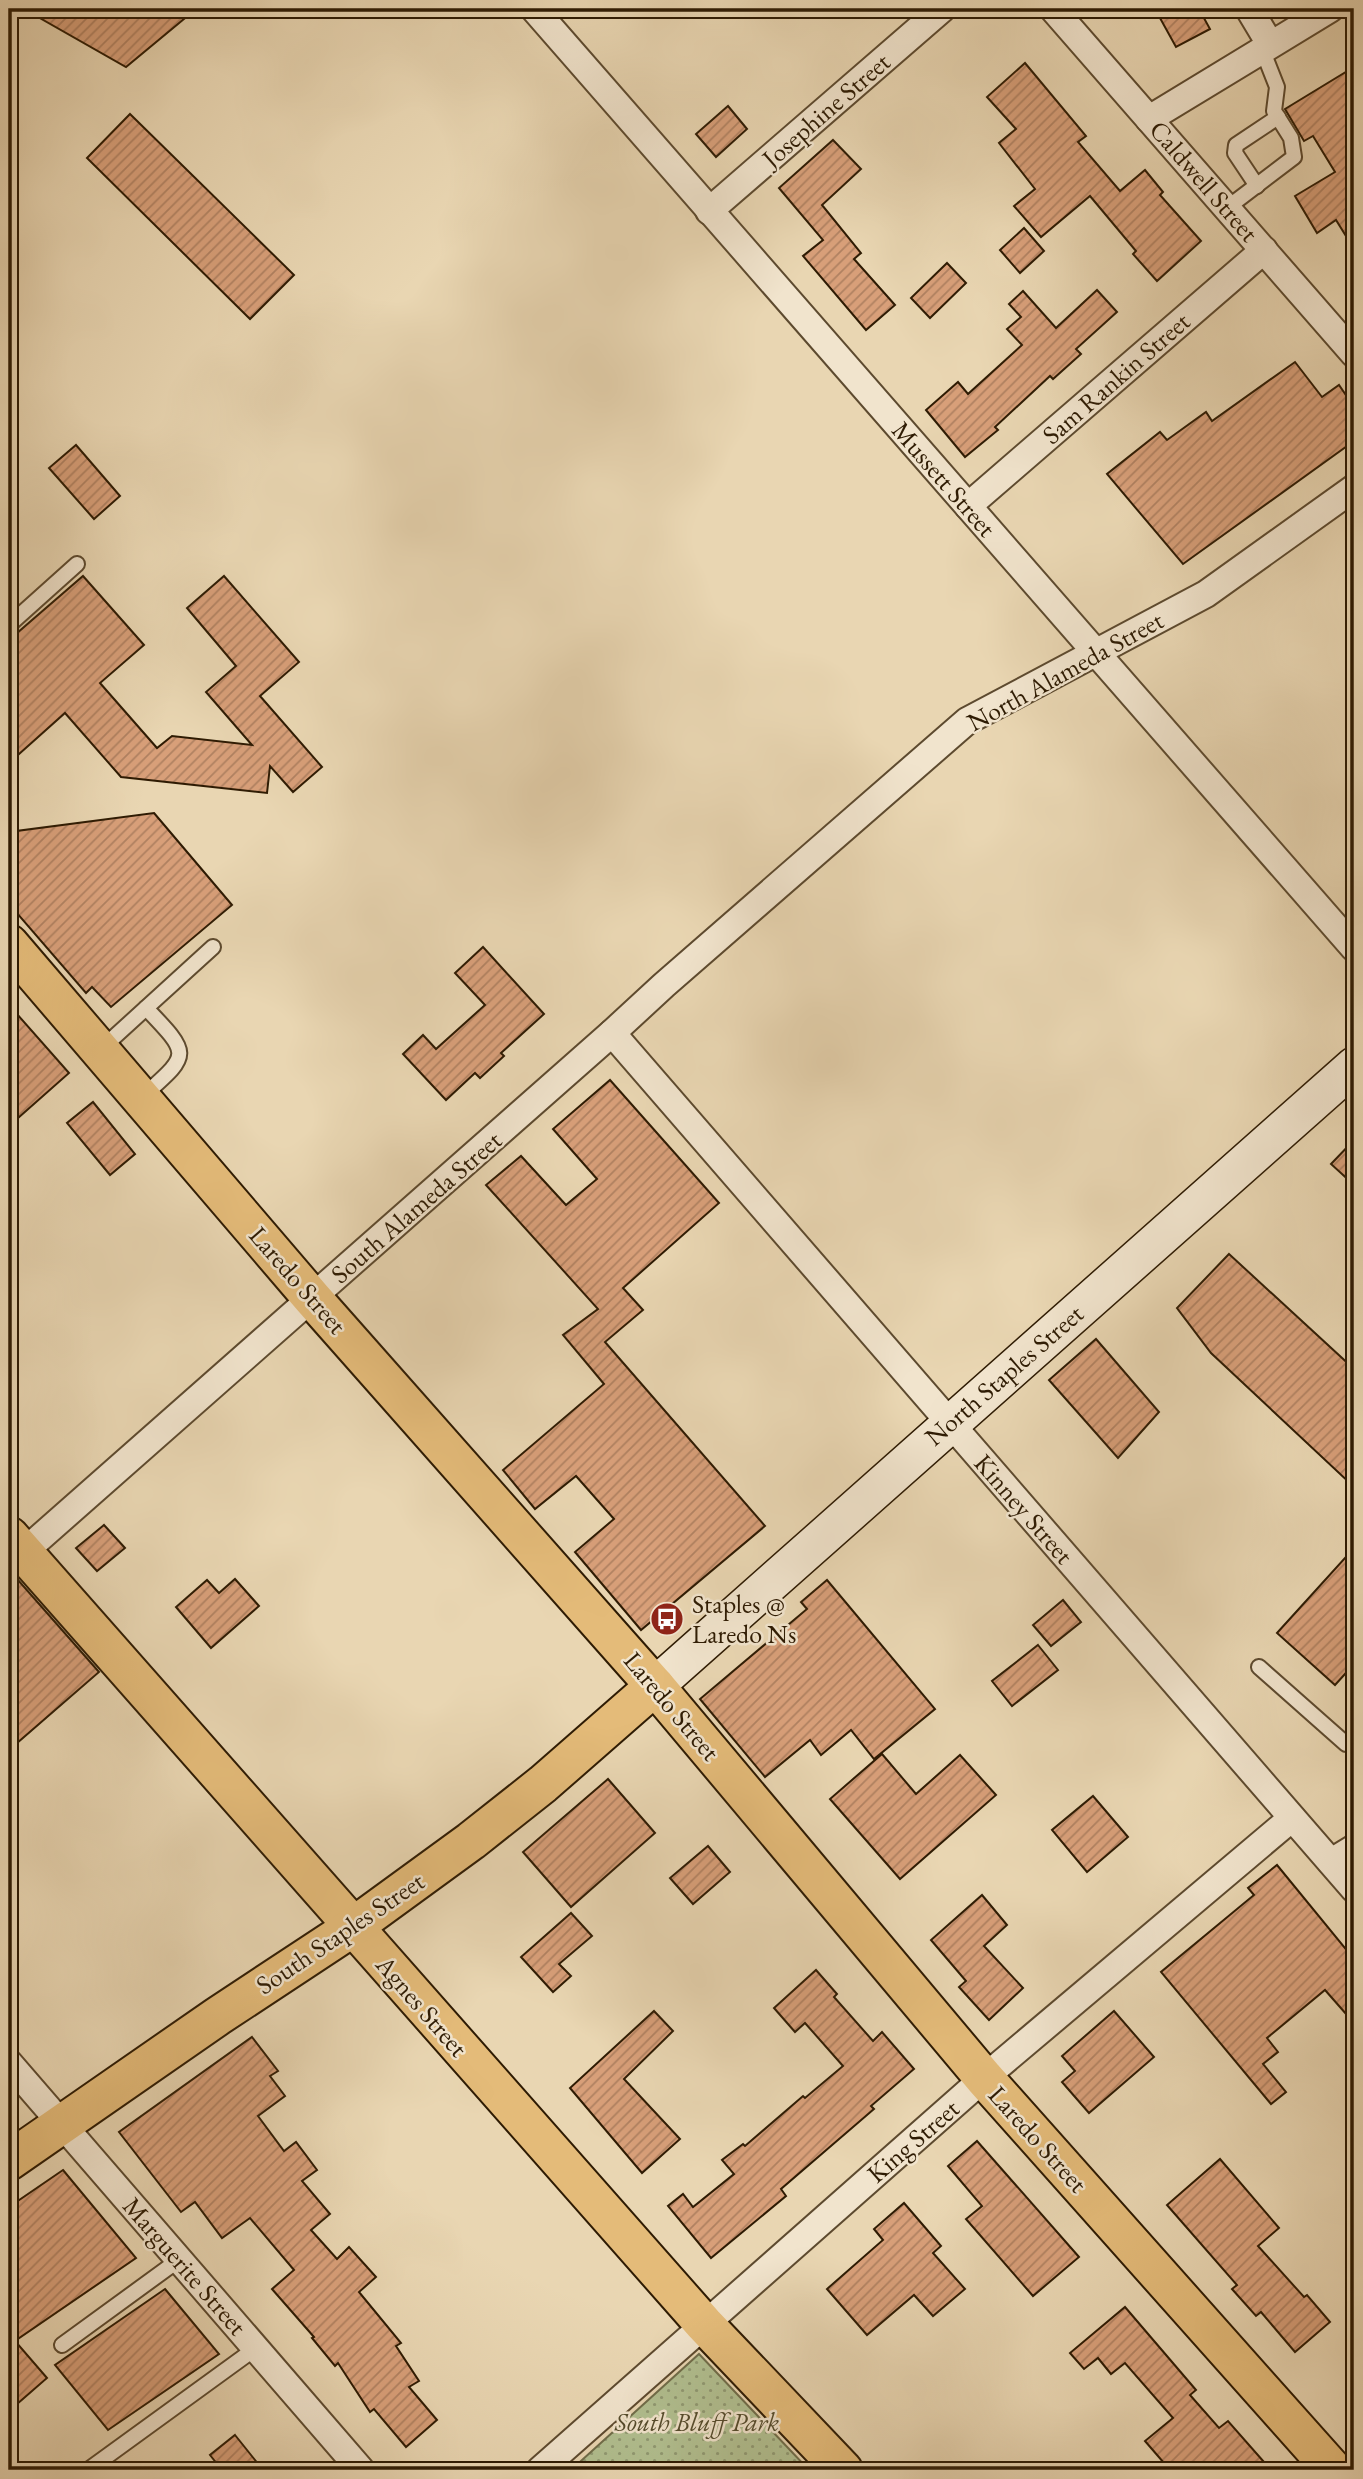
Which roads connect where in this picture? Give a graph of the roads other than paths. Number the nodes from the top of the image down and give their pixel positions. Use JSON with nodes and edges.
{"nodes":[{"id":1,"x":534,"y":9,"type":"edge"},
{"id":2,"x":942,"y":9,"type":"edge"},
{"id":3,"x":1053,"y":9,"type":"edge"},
{"id":4,"x":1249,"y":9,"type":"edge"},
{"id":5,"x":1330,"y":9,"type":"edge"},
{"id":6,"x":1266,"y":47,"type":"junction"},
{"id":7,"x":1278,"y":117,"type":"junction"},
{"id":8,"x":1149,"y":119,"type":"junction"},
{"id":9,"x":1257,"y":186,"type":"junction"},
{"id":10,"x":1227,"y":208,"type":"junction"},
{"id":11,"x":709,"y":211,"type":"junction"},
{"id":12,"x":1264,"y":250,"type":"junction"},
{"id":13,"x":1354,"y":354,"type":"edge"},
{"id":14,"x":1354,"y":488,"type":"edge"},
{"id":15,"x":968,"y":506,"type":"junction"},
{"id":16,"x":77,"y":564,"type":"dead end"},
{"id":17,"x":9,"y":625,"type":"edge"},
{"id":18,"x":1097,"y":653,"type":"junction"},
{"id":19,"x":9,"y":944,"type":"edge"},
{"id":20,"x":213,"y":947,"type":"dead end"},
{"id":21,"x":1354,"y":948,"type":"edge"},
{"id":22,"x":664,"y":985,"type":"joint"},
{"id":23,"x":146,"y":1008,"type":"junction"},
{"id":24,"x":612,"y":1033,"type":"junction"},
{"id":25,"x":100,"y":1050,"type":"junction"},
{"id":26,"x":1354,"y":1066,"type":"edge"},
{"id":27,"x":141,"y":1098,"type":"junction"},
{"id":28,"x":312,"y":1298,"type":"junction"},
{"id":29,"x":950,"y":1423,"type":"junction"},
{"id":30,"x":13,"y":1551,"type":"edge"},
{"id":31,"x":1259,"y":1667,"type":"dead end"},
{"id":32,"x":655,"y":1686,"type":"junction"},
{"id":33,"x":1354,"y":1735,"type":"edge"},
{"id":34,"x":1292,"y":1818,"type":"junction"},
{"id":35,"x":1354,"y":1848,"type":"edge"},
{"id":36,"x":1331,"y":1862,"type":"junction"},
{"id":37,"x":1354,"y":1889,"type":"edge"},
{"id":38,"x":353,"y":1927,"type":"junction"},
{"id":39,"x":9,"y":2063,"type":"edge"},
{"id":40,"x":984,"y":2078,"type":"junction"},
{"id":41,"x":63,"y":2124,"type":"junction"},
{"id":42,"x":9,"y":2161,"type":"edge"},
{"id":43,"x":180,"y":2259,"type":"junction"},
{"id":44,"x":704,"y":2325,"type":"junction"},
{"id":45,"x":62,"y":2345,"type":"dead end"},
{"id":46,"x":256,"y":2348,"type":"junction"},
{"id":47,"x":89,"y":2470,"type":"edge"},
{"id":48,"x":361,"y":2470,"type":"edge"},
{"id":49,"x":540,"y":2470,"type":"edge"},
{"id":50,"x":843,"y":2470,"type":"edge"},
{"id":51,"x":1333,"y":2470,"type":"edge"}],
"edges":[{"from":1,"to":11,"type":"street","name":"Mussett Street"},
{"from":2,"to":11,"type":"street","name":"Josephine Street"},
{"from":3,"to":8,"type":"street","name":"Caldwell Street"},
{"from":4,"to":6,"type":"street"},
{"from":5,"to":6,"type":"street"},
{"from":6,"to":7,"type":"lane"},
{"from":6,"to":8,"type":"street"},
{"from":7,"to":9,"type":"lane"},
{"from":7,"to":9,"type":"lane"},
{"from":8,"to":10,"type":"street","name":"Caldwell Street"},
{"from":9,"to":10,"type":"lane"},
{"from":10,"to":12,"type":"street","name":"Caldwell Street"},
{"from":11,"to":15,"type":"street","name":"Mussett Street"},
{"from":12,"to":13,"type":"street","name":"Caldwell Street"},
{"from":12,"to":15,"type":"street","name":"Sam Rankin Street"},
{"from":14,"to":18,"type":"street","name":"North Alameda Street"},
{"from":15,"to":18,"type":"street","name":"Mussett Street"},
{"from":16,"to":17,"type":"lane"},
{"from":18,"to":21,"type":"street","name":"Mussett Street"},
{"from":18,"to":22,"type":"street","name":"North Alameda Street"},
{"from":19,"to":25,"type":"main road","name":"Laredo Street"},
{"from":20,"to":23,"type":"lane"},
{"from":22,"to":24,"type":"street","name":"South Alameda Street"},
{"from":23,"to":25,"type":"lane"},
{"from":23,"to":27,"type":"lane"},
{"from":24,"to":28,"type":"street","name":"South Alameda Street"},
{"from":24,"to":29,"type":"street","name":"Kinney Street"},
{"from":25,"to":27,"type":"main road","name":"Laredo Street"},
{"from":26,"to":29,"type":"main road","name":"North Staples Street"},
{"from":27,"to":28,"type":"main road","name":"Laredo Street"},
{"from":28,"to":30,"type":"street","name":"South Alameda Street"},
{"from":28,"to":32,"type":"main road","name":"Laredo Street"},
{"from":29,"to":32,"type":"main road","name":"North Staples Street"},
{"from":29,"to":34,"type":"street","name":"Kinney Street"},
{"from":30,"to":38,"type":"main road","name":"Agnes Street"},
{"from":31,"to":33,"type":"lane"},
{"from":32,"to":38,"type":"main road","name":"South Staples Street"},
{"from":32,"to":40,"type":"main road","name":"Laredo Street"},
{"from":34,"to":36,"type":"street","name":"Kinney Street"},
{"from":34,"to":40,"type":"street","name":"King Street"},
{"from":35,"to":36,"type":"street"},
{"from":36,"to":37,"type":"street","name":"Kinney Street"},
{"from":38,"to":41,"type":"main road","name":"South Staples Street"},
{"from":38,"to":44,"type":"main road","name":"Agnes Street"},
{"from":39,"to":41,"type":"street","name":"Marguerite Street"},
{"from":40,"to":44,"type":"street","name":"King Street"},
{"from":40,"to":51,"type":"main road","name":"Laredo Street"},
{"from":41,"to":42,"type":"main road","name":"South Staples Street"},
{"from":41,"to":43,"type":"street","name":"Marguerite Street"},
{"from":43,"to":45,"type":"lane"},
{"from":43,"to":46,"type":"street","name":"Marguerite Street"},
{"from":44,"to":49,"type":"street","name":"King Street"},
{"from":44,"to":50,"type":"main road","name":"Agnes Street"},
{"from":46,"to":47,"type":"lane"},
{"from":46,"to":48,"type":"street","name":"Marguerite Street"}]}
